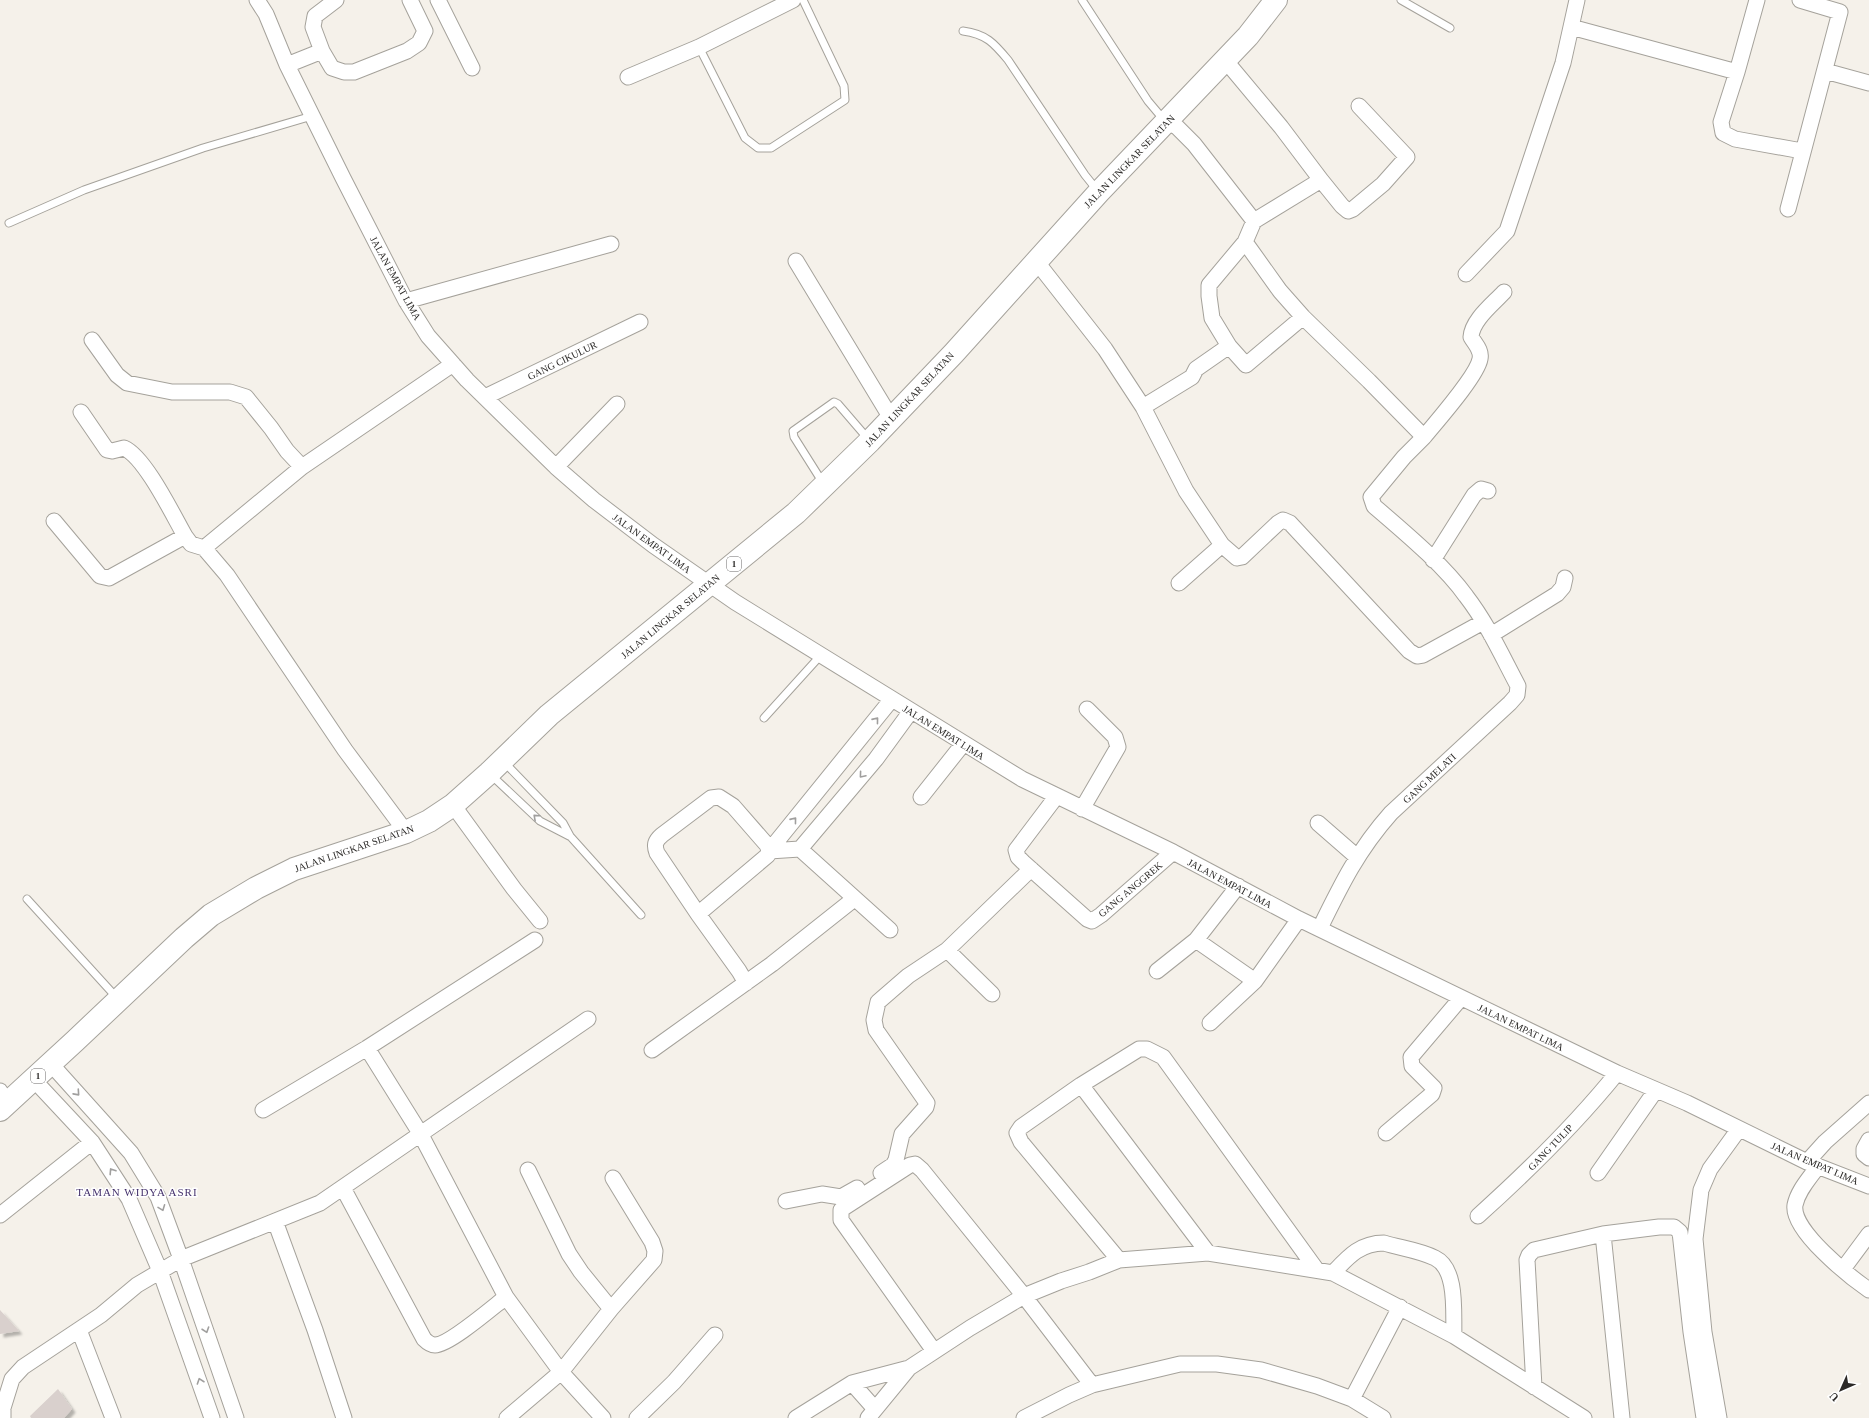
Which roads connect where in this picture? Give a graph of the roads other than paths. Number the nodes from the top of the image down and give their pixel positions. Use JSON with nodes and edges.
{"nodes":[{"id":1,"x":257,"y":0,"type":"edge"},
{"id":2,"x":336,"y":0,"type":"edge"},
{"id":3,"x":410,"y":0,"type":"edge"},
{"id":4,"x":438,"y":0,"type":"edge"},
{"id":5,"x":793,"y":0,"type":"edge"},
{"id":6,"x":803,"y":0,"type":"edge"},
{"id":7,"x":1082,"y":0,"type":"edge"},
{"id":8,"x":1276,"y":0,"type":"edge"},
{"id":9,"x":1401,"y":0,"type":"edge"},
{"id":10,"x":1577,"y":0,"type":"edge"},
{"id":11,"x":1757,"y":0,"type":"edge"},
{"id":12,"x":1800,"y":0,"type":"edge"},
{"id":13,"x":1842,"y":6,"type":"edge"},
{"id":14,"x":1450,"y":28,"type":"dead end"},
{"id":15,"x":963,"y":31,"type":"dead end"},
{"id":16,"x":1570,"y":33,"type":"junction"},
{"id":17,"x":699,"y":47,"type":"junction"},
{"id":18,"x":322,"y":51,"type":"junction"},
{"id":19,"x":1226,"y":60,"type":"junction"},
{"id":20,"x":287,"y":65,"type":"junction"},
{"id":21,"x":472,"y":68,"type":"dead end"},
{"id":22,"x":1826,"y":71,"type":"junction"},
{"id":23,"x":1737,"y":72,"type":"junction"},
{"id":24,"x":628,"y":77,"type":"dead end"},
{"id":25,"x":1869,"y":83,"type":"edge"},
{"id":26,"x":1359,"y":106,"type":"dead end"},
{"id":27,"x":312,"y":116,"type":"junction"},
{"id":28,"x":1166,"y":122,"type":"junction"},
{"id":29,"x":1802,"y":151,"type":"junction"},
{"id":30,"x":1321,"y":180,"type":"junction"},
{"id":31,"x":1098,"y":192,"type":"junction"},
{"id":32,"x":1788,"y":209,"type":"dead end"},
{"id":33,"x":1254,"y":221,"type":"junction"},
{"id":34,"x":9,"y":223,"type":"dead end"},
{"id":35,"x":1246,"y":242,"type":"junction"},
{"id":36,"x":611,"y":244,"type":"dead end"},
{"id":37,"x":796,"y":261,"type":"dead end"},
{"id":38,"x":1036,"y":261,"type":"junction"},
{"id":39,"x":1466,"y":274,"type":"dead end"},
{"id":40,"x":1504,"y":292,"type":"dead end"},
{"id":41,"x":406,"y":302,"type":"junction"},
{"id":42,"x":1302,"y":317,"type":"junction"},
{"id":43,"x":640,"y":322,"type":"dead end"},
{"id":44,"x":92,"y":340,"type":"dead end"},
{"id":45,"x":1229,"y":346,"type":"junction"},
{"id":46,"x":453,"y":364,"type":"junction"},
{"id":47,"x":484,"y":397,"type":"junction"},
{"id":48,"x":617,"y":404,"type":"dead end"},
{"id":49,"x":1143,"y":407,"type":"junction"},
{"id":50,"x":81,"y":412,"type":"dead end"},
{"id":51,"x":891,"y":418,"type":"junction"},
{"id":52,"x":1424,"y":437,"type":"junction"},
{"id":53,"x":870,"y":441,"type":"junction"},
{"id":54,"x":556,"y":467,"type":"junction"},
{"id":55,"x":302,"y":468,"type":"junction"},
{"id":56,"x":826,"y":486,"type":"junction"},
{"id":57,"x":1488,"y":491,"type":"dead end"},
{"id":58,"x":54,"y":521,"type":"dead end"},
{"id":59,"x":185,"y":536,"type":"junction"},
{"id":60,"x":1222,"y":545,"type":"junction"},
{"id":61,"x":204,"y":548,"type":"junction"},
{"id":62,"x":1433,"y":560,"type":"junction"},
{"id":63,"x":1565,"y":578,"type":"dead end"},
{"id":64,"x":1179,"y":583,"type":"dead end"},
{"id":65,"x":709,"y":584,"type":"junction"},
{"id":66,"x":1484,"y":622,"type":"junction"},
{"id":67,"x":1490,"y":635,"type":"junction"},
{"id":68,"x":821,"y":655,"type":"junction"},
{"id":69,"x":892,"y":699,"type":"junction"},
{"id":70,"x":1087,"y":709,"type":"dead end"},
{"id":71,"x":912,"y":710,"type":"junction"},
{"id":72,"x":764,"y":718,"type":"dead end"},
{"id":73,"x":963,"y":744,"type":"junction"},
{"id":74,"x":496,"y":766,"type":"junction"},
{"id":75,"x":922,"y":797,"type":"dead end"},
{"id":76,"x":1056,"y":797,"type":"junction"},
{"id":77,"x":453,"y":805,"type":"junction"},
{"id":78,"x":1082,"y":809,"type":"junction"},
{"id":79,"x":1318,"y":823,"type":"dead end"},
{"id":80,"x":406,"y":832,"type":"junction"},
{"id":81,"x":570,"y":836,"type":"junction"},
{"id":82,"x":800,"y":849,"type":"junction"},
{"id":83,"x":769,"y":850,"type":"junction"},
{"id":84,"x":1173,"y":852,"type":"junction"},
{"id":85,"x":1357,"y":857,"type":"junction"},
{"id":86,"x":1031,"y":869,"type":"junction"},
{"id":87,"x":1238,"y":886,"type":"junction"},
{"id":88,"x":27,"y":899,"type":"dead end"},
{"id":89,"x":854,"y":899,"type":"junction"},
{"id":90,"x":698,"y":914,"type":"junction"},
{"id":91,"x":641,"y":915,"type":"dead end"},
{"id":92,"x":1299,"y":919,"type":"junction"},
{"id":93,"x":540,"y":921,"type":"dead end"},
{"id":94,"x":1320,"y":928,"type":"junction"},
{"id":95,"x":890,"y":930,"type":"dead end"},
{"id":96,"x":535,"y":940,"type":"dead end"},
{"id":97,"x":1196,"y":940,"type":"junction"},
{"id":98,"x":947,"y":950,"type":"junction"},
{"id":99,"x":1157,"y":971,"type":"dead end"},
{"id":100,"x":1255,"y":981,"type":"junction"},
{"id":101,"x":746,"y":983,"type":"junction"},
{"id":102,"x":992,"y":994,"type":"dead end"},
{"id":103,"x":1461,"y":998,"type":"junction"},
{"id":104,"x":112,"y":1007,"type":"junction"},
{"id":105,"x":588,"y":1019,"type":"dead end"},
{"id":106,"x":1210,"y":1023,"type":"dead end"},
{"id":107,"x":367,"y":1048,"type":"junction"},
{"id":108,"x":652,"y":1050,"type":"dead end"},
{"id":109,"x":51,"y":1064,"type":"junction"},
{"id":110,"x":1617,"y":1073,"type":"junction"},
{"id":111,"x":34,"y":1080,"type":"junction"},
{"id":112,"x":1081,"y":1085,"type":"junction"},
{"id":113,"x":1656,"y":1090,"type":"junction"},
{"id":114,"x":2,"y":1102,"type":"edge"},
{"id":115,"x":1869,"y":1103,"type":"edge"},
{"id":116,"x":264,"y":1110,"type":"dead end"},
{"id":117,"x":1739,"y":1129,"type":"junction"},
{"id":118,"x":420,"y":1133,"type":"junction"},
{"id":119,"x":1386,"y":1133,"type":"dead end"},
{"id":120,"x":1869,"y":1140,"type":"edge"},
{"id":121,"x":92,"y":1142,"type":"junction"},
{"id":122,"x":1869,"y":1158,"type":"edge"},
{"id":123,"x":1813,"y":1164,"type":"junction"},
{"id":124,"x":528,"y":1170,"type":"dead end"},
{"id":125,"x":1598,"y":1173,"type":"dead end"},
{"id":126,"x":613,"y":1178,"type":"dead end"},
{"id":127,"x":1869,"y":1186,"type":"edge"},
{"id":128,"x":343,"y":1188,"type":"junction"},
{"id":129,"x":786,"y":1201,"type":"dead end"},
{"id":130,"x":0,"y":1215,"type":"edge"},
{"id":131,"x":1478,"y":1216,"type":"dead end"},
{"id":132,"x":275,"y":1221,"type":"junction"},
{"id":133,"x":1602,"y":1234,"type":"junction"},
{"id":134,"x":1869,"y":1234,"type":"edge"},
{"id":135,"x":1208,"y":1253,"type":"junction"},
{"id":136,"x":182,"y":1259,"type":"junction"},
{"id":137,"x":1119,"y":1260,"type":"junction"},
{"id":138,"x":1316,"y":1269,"type":"junction"},
{"id":139,"x":1843,"y":1269,"type":"junction"},
{"id":140,"x":160,"y":1271,"type":"junction"},
{"id":141,"x":1333,"y":1273,"type":"junction"},
{"id":142,"x":1869,"y":1290,"type":"edge"},
{"id":143,"x":1024,"y":1296,"type":"junction"},
{"id":144,"x":506,"y":1298,"type":"junction"},
{"id":145,"x":1400,"y":1306,"type":"junction"},
{"id":146,"x":611,"y":1309,"type":"junction"},
{"id":147,"x":79,"y":1330,"type":"junction"},
{"id":148,"x":715,"y":1336,"type":"dead end"},
{"id":149,"x":1454,"y":1336,"type":"junction"},
{"id":150,"x":934,"y":1351,"type":"junction"},
{"id":151,"x":908,"y":1368,"type":"junction"},
{"id":152,"x":561,"y":1372,"type":"junction"},
{"id":153,"x":852,"y":1383,"type":"junction"},
{"id":154,"x":1092,"y":1385,"type":"junction"},
{"id":155,"x":1534,"y":1388,"type":"junction"},
{"id":156,"x":1352,"y":1399,"type":"junction"},
{"id":157,"x":872,"y":1413,"type":"edge"},
{"id":158,"x":4,"y":1418,"type":"edge"},
{"id":159,"x":113,"y":1418,"type":"edge"},
{"id":160,"x":212,"y":1418,"type":"edge"},
{"id":161,"x":236,"y":1418,"type":"edge"},
{"id":162,"x":344,"y":1418,"type":"edge"},
{"id":163,"x":507,"y":1418,"type":"edge"},
{"id":164,"x":603,"y":1418,"type":"edge"},
{"id":165,"x":637,"y":1418,"type":"edge"},
{"id":166,"x":796,"y":1418,"type":"edge"},
{"id":167,"x":1024,"y":1418,"type":"edge"},
{"id":168,"x":1383,"y":1418,"type":"edge"},
{"id":169,"x":1584,"y":1418,"type":"edge"},
{"id":170,"x":1622,"y":1418,"type":"edge"},
{"id":171,"x":1704,"y":1418,"type":"edge"},
{"id":172,"x":1719,"y":1418,"type":"edge"}],
"edges":[{"from":1,"to":20,"type":"street","name":"JALAN EMPAT LIMA"},
{"from":2,"to":18,"type":"street"},
{"from":3,"to":18,"type":"street"},
{"from":4,"to":21,"type":"street"},
{"from":5,"to":17,"type":"street"},
{"from":6,"to":17,"type":"lane"},
{"from":7,"to":28,"type":"lane"},
{"from":8,"to":19,"type":"highway","name":"JALAN LINGKAR SELATAN","number":"1"},
{"from":9,"to":14,"type":"lane"},
{"from":10,"to":16,"type":"street"},
{"from":11,"to":23,"type":"street"},
{"from":12,"to":13,"type":"street"},
{"from":13,"to":22,"type":"street"},
{"from":15,"to":31,"type":"lane"},
{"from":16,"to":23,"type":"street"},
{"from":16,"to":39,"type":"street"},
{"from":17,"to":24,"type":"street"},
{"from":18,"to":20,"type":"street"},
{"from":19,"to":28,"type":"highway","name":"JALAN LINGKAR SELATAN","number":"1"},
{"from":19,"to":30,"type":"street"},
{"from":20,"to":27,"type":"street","name":"JALAN EMPAT LIMA"},
{"from":22,"to":25,"type":"street"},
{"from":22,"to":29,"type":"street"},
{"from":23,"to":29,"type":"street"},
{"from":26,"to":30,"type":"street"},
{"from":27,"to":34,"type":"lane"},
{"from":27,"to":41,"type":"street","name":"JALAN EMPAT LIMA"},
{"from":28,"to":31,"type":"highway","name":"JALAN LINGKAR SELATAN","number":"1"},
{"from":28,"to":33,"type":"street"},
{"from":29,"to":32,"type":"street"},
{"from":30,"to":33,"type":"street"},
{"from":31,"to":38,"type":"highway","name":"JALAN LINGKAR SELATAN","number":"1"},
{"from":33,"to":35,"type":"street"},
{"from":35,"to":42,"type":"street"},
{"from":35,"to":45,"type":"street"},
{"from":36,"to":41,"type":"street"},
{"from":37,"to":51,"type":"street"},
{"from":38,"to":49,"type":"street"},
{"from":38,"to":51,"type":"highway","name":"JALAN LINGKAR SELATAN","number":"1"},
{"from":40,"to":52,"type":"street"},
{"from":41,"to":46,"type":"street","name":"JALAN EMPAT LIMA"},
{"from":42,"to":45,"type":"street"},
{"from":42,"to":52,"type":"street"},
{"from":43,"to":47,"type":"street","name":"GANG CIKULUR"},
{"from":44,"to":55,"type":"street"},
{"from":45,"to":49,"type":"street"},
{"from":46,"to":47,"type":"street","name":"JALAN EMPAT LIMA"},
{"from":46,"to":55,"type":"street"},
{"from":47,"to":54,"type":"street","name":"JALAN EMPAT LIMA"},
{"from":48,"to":54,"type":"street"},
{"from":49,"to":60,"type":"street"},
{"from":50,"to":59,"type":"street"},
{"from":51,"to":53,"type":"highway","name":"JALAN LINGKAR SELATAN","number":"1"},
{"from":52,"to":62,"type":"street","name":"GANG MELATI"},
{"from":53,"to":56,"type":"highway","name":"JALAN LINGKAR SELATAN","number":"1"},
{"from":53,"to":56,"type":"lane"},
{"from":54,"to":65,"type":"street","name":"JALAN EMPAT LIMA"},
{"from":55,"to":61,"type":"street"},
{"from":56,"to":65,"type":"highway","name":"JALAN LINGKAR SELATAN","number":"1"},
{"from":57,"to":62,"type":"street"},
{"from":58,"to":59,"type":"street"},
{"from":59,"to":61,"type":"street"},
{"from":60,"to":64,"type":"street"},
{"from":60,"to":66,"type":"street"},
{"from":61,"to":80,"type":"street"},
{"from":62,"to":66,"type":"street","name":"GANG MELATI"},
{"from":63,"to":67,"type":"street"},
{"from":65,"to":68,"type":"street","name":"JALAN EMPAT LIMA"},
{"from":65,"to":74,"type":"highway","name":"JALAN LINGKAR SELATAN","number":"1"},
{"from":66,"to":67,"type":"street","name":"GANG MELATI"},
{"from":67,"to":85,"type":"street","name":"GANG MELATI"},
{"from":68,"to":69,"type":"street","name":"JALAN EMPAT LIMA"},
{"from":68,"to":72,"type":"lane"},
{"from":69,"to":71,"type":"street","name":"JALAN EMPAT LIMA"},
{"from":83,"to":69,"type":"street","one_way":true},
{"from":70,"to":78,"type":"street"},
{"from":71,"to":73,"type":"street","name":"JALAN EMPAT LIMA"},
{"from":71,"to":82,"type":"street","one_way":true},
{"from":73,"to":75,"type":"street"},
{"from":73,"to":76,"type":"street","name":"JALAN EMPAT LIMA"},
{"from":74,"to":77,"type":"highway","name":"JALAN LINGKAR SELATAN","number":"1"},
{"from":74,"to":81,"type":"lane"},
{"from":81,"to":74,"type":"lane","one_way":true},
{"from":76,"to":78,"type":"street","name":"JALAN EMPAT LIMA"},
{"from":76,"to":86,"type":"street"},
{"from":77,"to":80,"type":"highway","name":"JALAN LINGKAR SELATAN","number":"1"},
{"from":77,"to":93,"type":"street"},
{"from":78,"to":84,"type":"street","name":"JALAN EMPAT LIMA"},
{"from":79,"to":85,"type":"street"},
{"from":80,"to":104,"type":"highway","name":"JALAN LINGKAR SELATAN","number":"1"},
{"from":81,"to":91,"type":"lane"},
{"from":82,"to":83,"type":"street"},
{"from":82,"to":89,"type":"street"},
{"from":83,"to":90,"type":"street"},
{"from":83,"to":90,"type":"street"},
{"from":84,"to":86,"type":"street","name":"GANG ANGGREK"},
{"from":84,"to":87,"type":"street","name":"JALAN EMPAT LIMA"},
{"from":85,"to":94,"type":"street","name":"GANG MELATI"},
{"from":86,"to":98,"type":"street"},
{"from":87,"to":92,"type":"street","name":"JALAN EMPAT LIMA"},
{"from":87,"to":97,"type":"street"},
{"from":88,"to":104,"type":"lane"},
{"from":89,"to":95,"type":"street"},
{"from":89,"to":101,"type":"street"},
{"from":90,"to":101,"type":"street"},
{"from":92,"to":94,"type":"street","name":"JALAN EMPAT LIMA"},
{"from":92,"to":100,"type":"street"},
{"from":94,"to":103,"type":"street","name":"JALAN EMPAT LIMA"},
{"from":96,"to":107,"type":"street"},
{"from":97,"to":99,"type":"street"},
{"from":97,"to":100,"type":"street"},
{"from":98,"to":102,"type":"street"},
{"from":98,"to":129,"type":"street"},
{"from":100,"to":106,"type":"street"},
{"from":101,"to":108,"type":"street"},
{"from":103,"to":110,"type":"street","name":"JALAN EMPAT LIMA"},
{"from":103,"to":119,"type":"street"},
{"from":104,"to":109,"type":"highway","name":"JALAN LINGKAR SELATAN","number":"1"},
{"from":105,"to":118,"type":"street"},
{"from":107,"to":116,"type":"street"},
{"from":107,"to":118,"type":"street"},
{"from":109,"to":111,"type":"highway","name":"JALAN LINGKAR SELATAN","number":"1"},
{"from":109,"to":136,"type":"street","one_way":true},
{"from":110,"to":113,"type":"street","name":"JALAN EMPAT LIMA"},
{"from":110,"to":131,"type":"street","name":"GANG TULIP"},
{"from":111,"to":114,"type":"highway","name":"JALAN LINGKAR SELATAN","number":"1"},
{"from":111,"to":121,"type":"street"},
{"from":112,"to":135,"type":"street"},
{"from":112,"to":137,"type":"street"},
{"from":112,"to":138,"type":"street"},
{"from":113,"to":117,"type":"street","name":"JALAN EMPAT LIMA"},
{"from":113,"to":125,"type":"street"},
{"from":115,"to":123,"type":"street"},
{"from":117,"to":123,"type":"street","name":"JALAN EMPAT LIMA"},
{"from":117,"to":172,"type":"street"},
{"from":118,"to":128,"type":"street"},
{"from":118,"to":144,"type":"street"},
{"from":120,"to":122,"type":"street"},
{"from":121,"to":130,"type":"street"},
{"from":140,"to":121,"type":"street","one_way":true},
{"from":123,"to":127,"type":"street","name":"JALAN EMPAT LIMA"},
{"from":123,"to":139,"type":"street"},
{"from":124,"to":146,"type":"street"},
{"from":126,"to":146,"type":"street"},
{"from":128,"to":132,"type":"street"},
{"from":128,"to":144,"type":"street"},
{"from":132,"to":136,"type":"street"},
{"from":132,"to":162,"type":"street"},
{"from":133,"to":155,"type":"street"},
{"from":133,"to":170,"type":"street"},
{"from":133,"to":171,"type":"street"},
{"from":134,"to":139,"type":"street"},
{"from":135,"to":137,"type":"street"},
{"from":135,"to":138,"type":"street"},
{"from":136,"to":140,"type":"street"},
{"from":136,"to":161,"type":"street","one_way":true},
{"from":137,"to":143,"type":"street"},
{"from":138,"to":141,"type":"street"},
{"from":139,"to":142,"type":"street"},
{"from":140,"to":147,"type":"street"},
{"from":160,"to":140,"type":"street","one_way":true},
{"from":141,"to":145,"type":"street"},
{"from":141,"to":149,"type":"street"},
{"from":143,"to":150,"type":"street"},
{"from":143,"to":150,"type":"street"},
{"from":143,"to":154,"type":"street"},
{"from":144,"to":152,"type":"street"},
{"from":145,"to":149,"type":"street"},
{"from":145,"to":156,"type":"street"},
{"from":146,"to":152,"type":"street"},
{"from":147,"to":158,"type":"street"},
{"from":147,"to":159,"type":"street"},
{"from":148,"to":165,"type":"street"},
{"from":149,"to":155,"type":"street"},
{"from":150,"to":151,"type":"street"},
{"from":151,"to":153,"type":"street"},
{"from":151,"to":157,"type":"street"},
{"from":152,"to":163,"type":"street"},
{"from":152,"to":164,"type":"street"},
{"from":153,"to":157,"type":"street"},
{"from":153,"to":166,"type":"street"},
{"from":154,"to":156,"type":"street"},
{"from":154,"to":167,"type":"street"},
{"from":155,"to":169,"type":"street"},
{"from":156,"to":168,"type":"street"}]}
